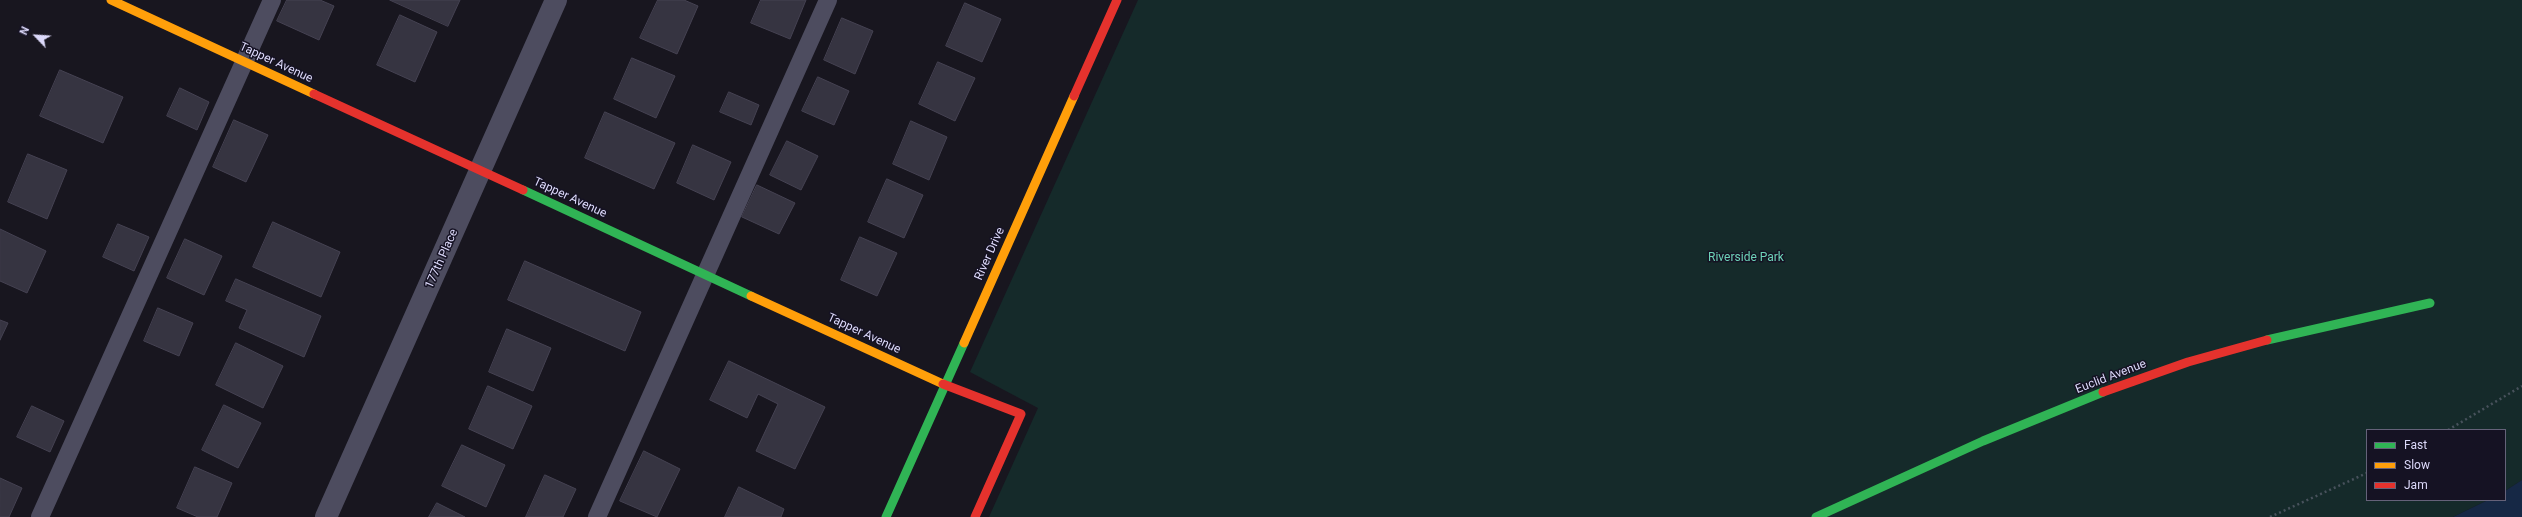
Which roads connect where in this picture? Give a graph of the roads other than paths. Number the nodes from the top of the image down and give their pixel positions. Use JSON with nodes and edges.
{"nodes":[{"id":1,"x":111,"y":0,"type":"edge"},
{"id":2,"x":272,"y":0,"type":"edge"},
{"id":3,"x":556,"y":0,"type":"edge"},
{"id":4,"x":828,"y":0,"type":"edge"},
{"id":5,"x":1117,"y":0,"type":"edge"},
{"id":6,"x":244,"y":61,"type":"junction"},
{"id":7,"x":481,"y":171,"type":"junction"},
{"id":8,"x":706,"y":274,"type":"junction"},
{"id":9,"x":2430,"y":303,"type":"dead end"},
{"id":10,"x":945,"y":385,"type":"junction"},
{"id":11,"x":40,"y":517,"type":"edge"},
{"id":12,"x":326,"y":517,"type":"edge"},
{"id":13,"x":597,"y":517,"type":"edge"},
{"id":14,"x":886,"y":517,"type":"edge"},
{"id":15,"x":975,"y":517,"type":"edge"},
{"id":16,"x":1816,"y":517,"type":"edge"}],
"edges":[{"from":1,"to":6,"type":"street","name":"Tapper Avenue"},
{"from":2,"to":6,"type":"lane"},
{"from":3,"to":7,"type":"street","name":"177th Place"},
{"from":4,"to":8,"type":"lane"},
{"from":5,"to":10,"type":"street","name":"River Drive"},
{"from":6,"to":7,"type":"street","name":"Tapper Avenue"},
{"from":6,"to":11,"type":"lane"},
{"from":7,"to":8,"type":"street","name":"Tapper Avenue"},
{"from":7,"to":12,"type":"street","name":"177th Place"},
{"from":8,"to":10,"type":"street","name":"Tapper Avenue"},
{"from":8,"to":13,"type":"lane"},
{"from":9,"to":16,"type":"street","name":"Euclid Avenue"},
{"from":10,"to":14,"type":"street","name":"River Drive"},
{"from":10,"to":15,"type":"street","name":"Tapper Avenue"}]}
